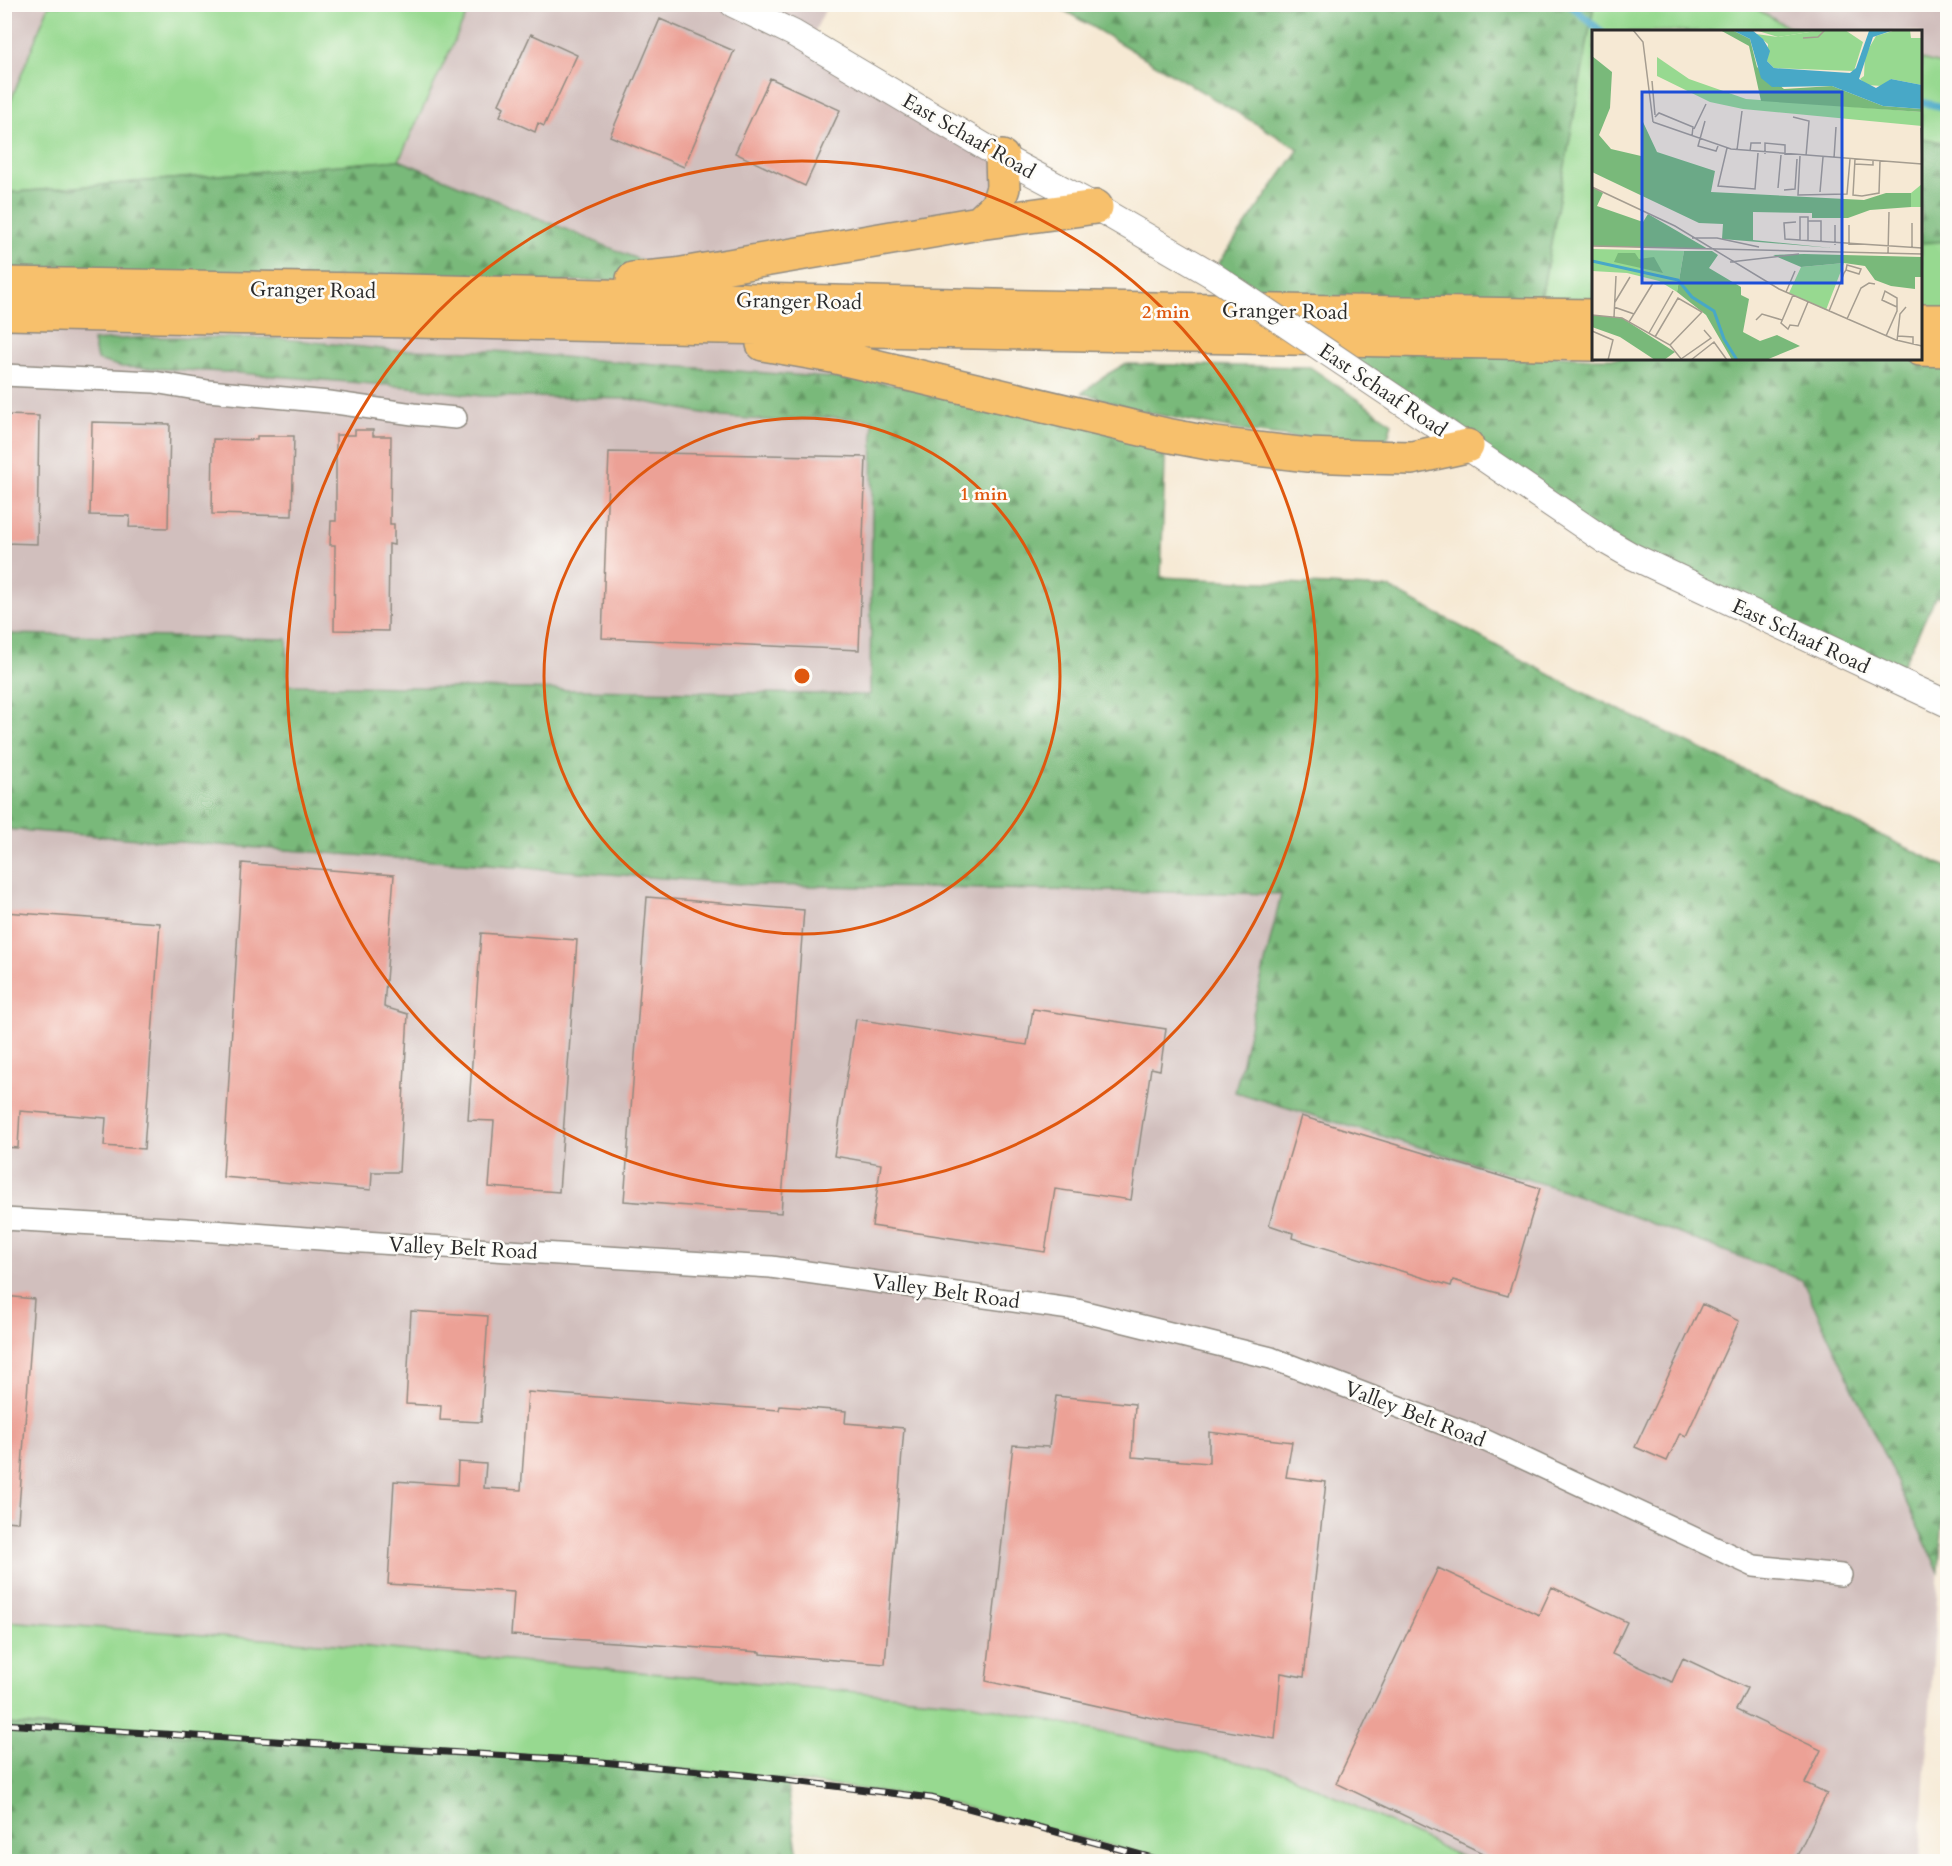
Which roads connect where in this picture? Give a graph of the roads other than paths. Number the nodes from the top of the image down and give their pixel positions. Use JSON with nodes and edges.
{"nodes":[{"id":1,"x":734,"y":4,"type":"edge"},
{"id":2,"x":1002,"y":157,"type":"junction"},
{"id":3,"x":1096,"y":207,"type":"junction"},
{"id":4,"x":979,"y":223,"type":"junction"},
{"id":5,"x":4,"y":284,"type":"edge"},
{"id":6,"x":367,"y":290,"type":"junction"},
{"id":7,"x":4,"y":313,"type":"edge"},
{"id":8,"x":1592,"y":316,"type":"edge"},
{"id":9,"x":1922,"y":321,"type":"edge"},
{"id":10,"x":1947,"y":321,"type":"edge"},
{"id":11,"x":616,"y":323,"type":"junction"},
{"id":12,"x":1592,"y":344,"type":"edge"},
{"id":13,"x":1922,"y":350,"type":"edge"},
{"id":14,"x":1947,"y":350,"type":"edge"},
{"id":15,"x":4,"y":375,"type":"edge"},
{"id":16,"x":456,"y":418,"type":"dead end"},
{"id":17,"x":1467,"y":446,"type":"junction"},
{"id":18,"x":1947,"y":704,"type":"edge"},
{"id":19,"x":4,"y":1219,"type":"edge"},
{"id":20,"x":1841,"y":1575,"type":"dead end"}],
"edges":[{"from":1,"to":2,"type":"street","name":"East Schaaf Road"},
{"from":2,"to":3,"type":"street","name":"East Schaaf Road"},
{"from":2,"to":4,"type":"main road"},
{"from":3,"to":4,"type":"main road"},
{"from":3,"to":17,"type":"street","name":"East Schaaf Road","bridge":true},
{"from":4,"to":6,"type":"main road"},
{"from":5,"to":6,"type":"main road","name":"Granger Road"},
{"from":6,"to":8,"type":"main road","name":"Granger Road"},
{"from":7,"to":11,"type":"main road","name":"Granger Road"},
{"from":9,"to":10,"type":"main road"},
{"from":11,"to":12,"type":"main road","name":"Granger Road"},
{"from":11,"to":17,"type":"main road"},
{"from":13,"to":14,"type":"main road"},
{"from":15,"to":16,"type":"street"},
{"from":17,"to":18,"type":"street","name":"East Schaaf Road"},
{"from":19,"to":20,"type":"street","name":"Valley Belt Road"}]}
